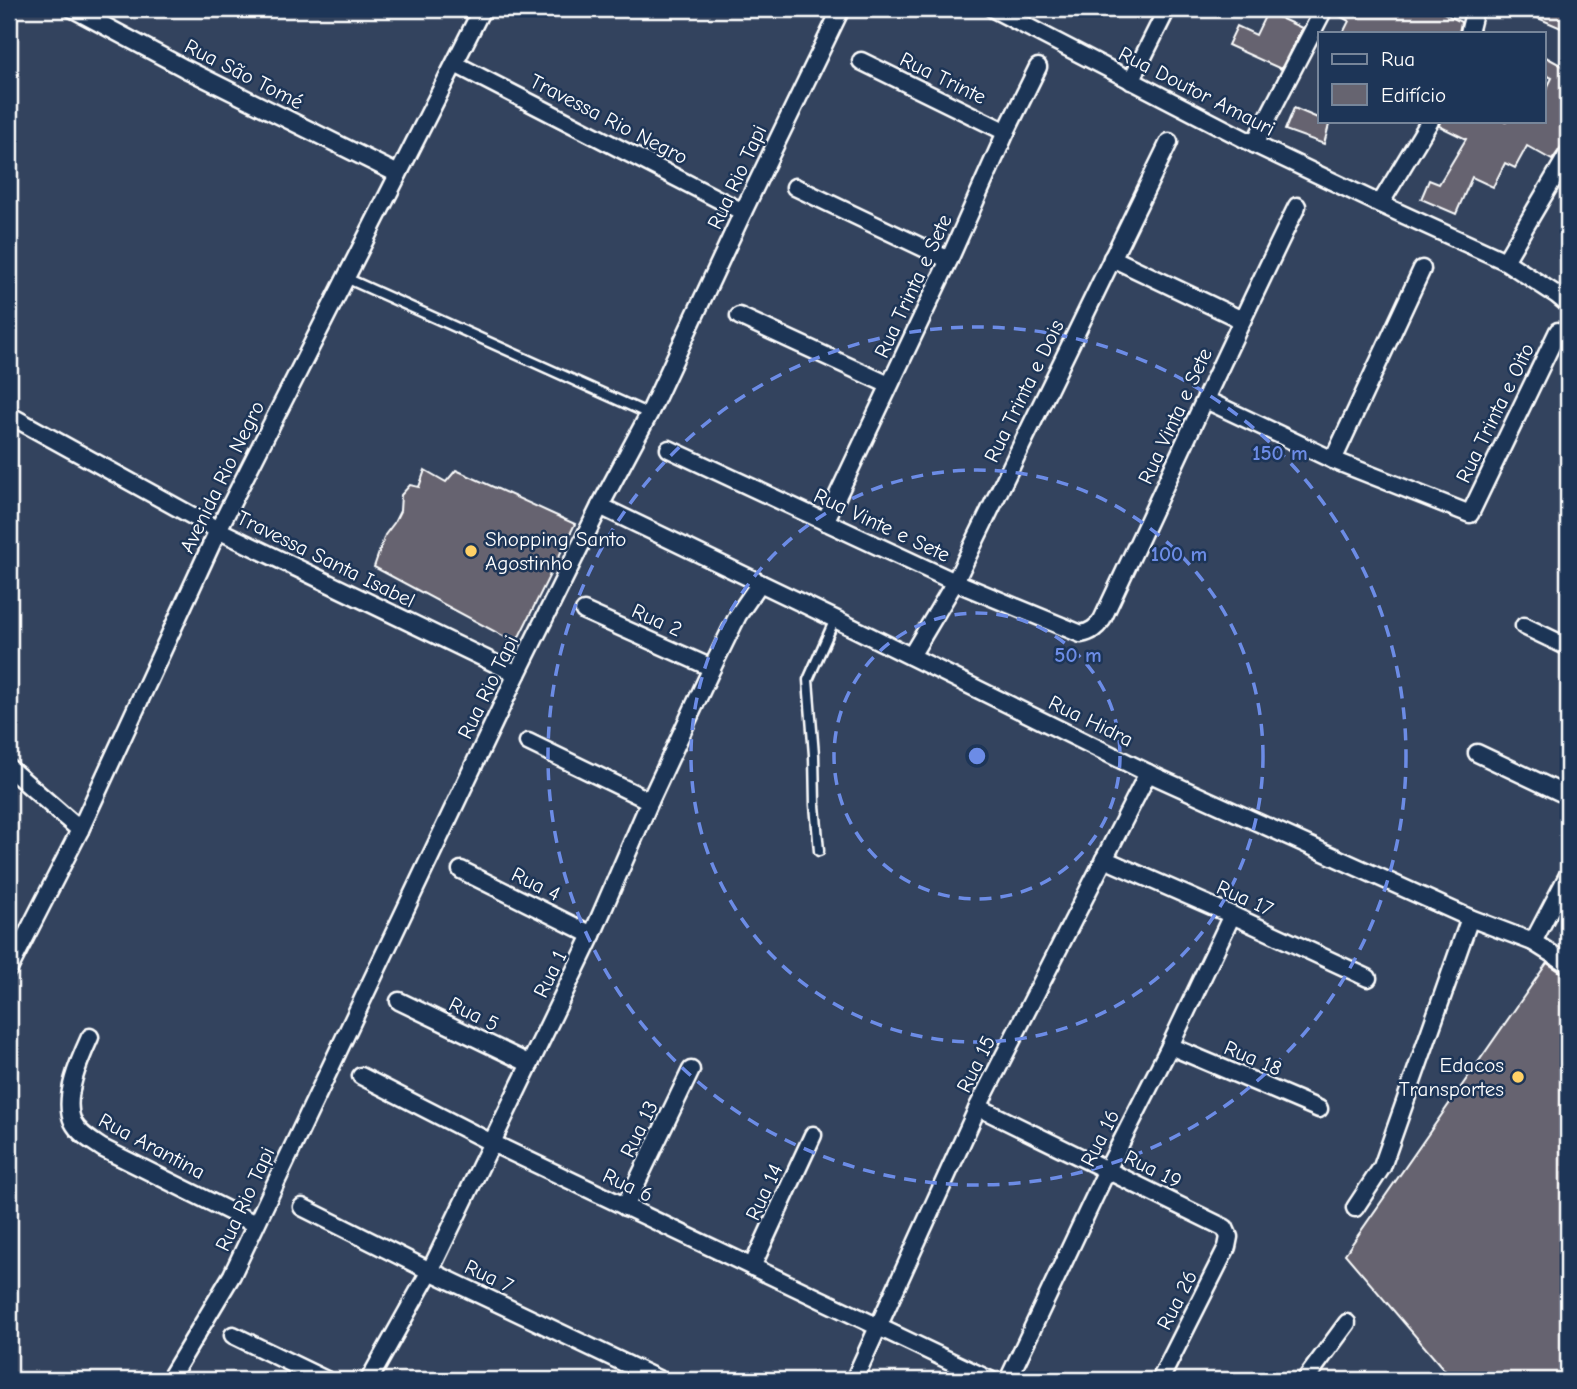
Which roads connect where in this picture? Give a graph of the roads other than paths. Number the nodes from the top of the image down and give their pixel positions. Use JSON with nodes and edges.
{"nodes":[{"id":1,"x":73,"y":9,"type":"edge"},
{"id":2,"x":482,"y":9,"type":"edge"},
{"id":3,"x":841,"y":9,"type":"edge"},
{"id":4,"x":1167,"y":9,"type":"edge"},
{"id":5,"x":1324,"y":9,"type":"edge"},
{"id":6,"x":1475,"y":9,"type":"edge"},
{"id":7,"x":1000,"y":10,"type":"edge"},
{"id":8,"x":1469,"y":32,"type":"edge"},
{"id":9,"x":860,"y":61,"type":"dead end"},
{"id":10,"x":455,"y":64,"type":"junction"},
{"id":11,"x":1038,"y":67,"type":"dead end"},
{"id":12,"x":1131,"y":81,"type":"junction"},
{"id":13,"x":1429,"y":122,"type":"edge"},
{"id":14,"x":1006,"y":132,"type":"junction"},
{"id":15,"x":1169,"y":142,"type":"dead end"},
{"id":16,"x":1254,"y":144,"type":"junction"},
{"id":17,"x":1568,"y":154,"type":"edge"},
{"id":18,"x":398,"y":174,"type":"junction"},
{"id":19,"x":795,"y":187,"type":"dead end"},
{"id":20,"x":1380,"y":204,"type":"junction"},
{"id":21,"x":1297,"y":206,"type":"dead end"},
{"id":22,"x":743,"y":212,"type":"junction"},
{"id":23,"x":1112,"y":258,"type":"junction"},
{"id":24,"x":950,"y":260,"type":"junction"},
{"id":25,"x":1505,"y":261,"type":"junction"},
{"id":26,"x":1422,"y":269,"type":"dead end"},
{"id":27,"x":346,"y":278,"type":"junction"},
{"id":28,"x":1568,"y":304,"type":"edge"},
{"id":29,"x":739,"y":316,"type":"dead end"},
{"id":30,"x":1242,"y":320,"type":"junction"},
{"id":31,"x":1558,"y":331,"type":"dead end"},
{"id":32,"x":889,"y":386,"type":"junction"},
{"id":33,"x":1206,"y":400,"type":"junction"},
{"id":34,"x":649,"y":414,"type":"junction"},
{"id":35,"x":9,"y":415,"type":"edge"},
{"id":36,"x":669,"y":449,"type":"dead end"},
{"id":37,"x":1333,"y":460,"type":"junction"},
{"id":38,"x":600,"y":506,"type":"junction"},
{"id":39,"x":825,"y":522,"type":"junction"},
{"id":40,"x":218,"y":530,"type":"junction"},
{"id":41,"x":955,"y":582,"type":"junction"},
{"id":42,"x":760,"y":583,"type":"junction"},
{"id":43,"x":584,"y":611,"type":"dead end"},
{"id":44,"x":835,"y":619,"type":"junction"},
{"id":45,"x":1524,"y":626,"type":"dead end"},
{"id":46,"x":1081,"y":634,"type":"joint"},
{"id":47,"x":1568,"y":647,"type":"edge"},
{"id":48,"x":911,"y":656,"type":"junction"},
{"id":49,"x":712,"y":668,"type":"junction"},
{"id":50,"x":517,"y":674,"type":"junction"},
{"id":51,"x":528,"y":742,"type":"dead end"},
{"id":52,"x":1476,"y":753,"type":"dead end"},
{"id":53,"x":9,"y":768,"type":"edge"},
{"id":54,"x":1148,"y":774,"type":"junction"},
{"id":55,"x":1568,"y":796,"type":"edge"},
{"id":56,"x":650,"y":801,"type":"junction"},
{"id":57,"x":80,"y":830,"type":"junction"},
{"id":58,"x":819,"y":851,"type":"dead end"},
{"id":59,"x":1104,"y":859,"type":"junction"},
{"id":60,"x":461,"y":870,"type":"dead end"},
{"id":61,"x":1568,"y":875,"type":"edge"},
{"id":62,"x":1232,"y":915,"type":"junction"},
{"id":63,"x":1470,"y":918,"type":"junction"},
{"id":64,"x":592,"y":935,"type":"junction"},
{"id":65,"x":1533,"y":942,"type":"junction"},
{"id":66,"x":1568,"y":964,"type":"edge"},
{"id":67,"x":9,"y":969,"type":"edge"},
{"id":68,"x":1368,"y":978,"type":"dead end"},
{"id":69,"x":399,"y":1001,"type":"dead end"},
{"id":70,"x":90,"y":1037,"type":"dead end"},
{"id":71,"x":1170,"y":1046,"type":"junction"},
{"id":72,"x":530,"y":1065,"type":"junction"},
{"id":73,"x":691,"y":1070,"type":"dead end"},
{"id":74,"x":361,"y":1076,"type":"dead end"},
{"id":75,"x":978,"y":1107,"type":"junction"},
{"id":76,"x":1319,"y":1109,"type":"dead end"},
{"id":77,"x":813,"y":1135,"type":"dead end"},
{"id":78,"x":492,"y":1143,"type":"junction"},
{"id":79,"x":1107,"y":1170,"type":"junction"},
{"id":80,"x":302,"y":1207,"type":"dead end"},
{"id":81,"x":625,"y":1207,"type":"junction"},
{"id":82,"x":1355,"y":1208,"type":"dead end"},
{"id":83,"x":256,"y":1224,"type":"junction"},
{"id":84,"x":1229,"y":1237,"type":"joint"},
{"id":85,"x":752,"y":1267,"type":"junction"},
{"id":86,"x":430,"y":1271,"type":"junction"},
{"id":87,"x":1347,"y":1323,"type":"dead end"},
{"id":88,"x":879,"y":1328,"type":"junction"},
{"id":89,"x":233,"y":1335,"type":"dead end"},
{"id":90,"x":169,"y":1380,"type":"edge"},
{"id":91,"x":326,"y":1380,"type":"edge"},
{"id":92,"x":369,"y":1380,"type":"edge"},
{"id":93,"x":660,"y":1380,"type":"edge"},
{"id":94,"x":854,"y":1380,"type":"edge"},
{"id":95,"x":990,"y":1380,"type":"edge"},
{"id":96,"x":1008,"y":1380,"type":"edge"},
{"id":97,"x":1160,"y":1380,"type":"edge"},
{"id":98,"x":1306,"y":1380,"type":"edge"}],
"edges":[{"from":1,"to":18,"type":"street","name":"Rua São Tomé"},
{"from":2,"to":10,"type":"street","name":"Avenida Rio Negro"},
{"from":3,"to":22,"type":"street","name":"Rua Rio Tapi"},
{"from":4,"to":12,"type":"street"},
{"from":5,"to":16,"type":"street"},
{"from":6,"to":8,"type":"street"},
{"from":7,"to":12,"type":"street","name":"Rua Doutor Amauri"},
{"from":9,"to":14,"type":"street","name":"Rua Trinte"},
{"from":10,"to":18,"type":"street","name":"Avenida Rio Negro"},
{"from":10,"to":22,"type":"street","name":"Travessa Rio Negro"},
{"from":11,"to":14,"type":"street","name":"Rua Trinta e Sete"},
{"from":12,"to":16,"type":"street","name":"Rua Doutor Amauri"},
{"from":13,"to":20,"type":"street"},
{"from":14,"to":24,"type":"street","name":"Rua Trinta e Sete"},
{"from":15,"to":23,"type":"street","name":"Rua Trinta e Dois"},
{"from":16,"to":20,"type":"street","name":"Rua Doutor Amauri"},
{"from":17,"to":25,"type":"street"},
{"from":18,"to":27,"type":"street","name":"Avenida Rio Negro"},
{"from":19,"to":24,"type":"street"},
{"from":20,"to":25,"type":"street","name":"Rua Doutor Amauri"},
{"from":21,"to":30,"type":"street","name":"Rua Vinta e Sete"},
{"from":22,"to":34,"type":"street","name":"Rua Rio Tapi"},
{"from":23,"to":30,"type":"street"},
{"from":23,"to":41,"type":"street","name":"Rua Trinta e Dois"},
{"from":24,"to":32,"type":"street","name":"Rua Trinta e Sete"},
{"from":25,"to":28,"type":"street","name":"Rua Doutor Amauri"},
{"from":26,"to":37,"type":"street"},
{"from":27,"to":34,"type":"lane"},
{"from":27,"to":40,"type":"street","name":"Avenida Rio Negro"},
{"from":29,"to":32,"type":"street"},
{"from":30,"to":33,"type":"street","name":"Rua Vinta e Sete"},
{"from":31,"to":37,"type":"street","name":"Rua Trinta e Oito"},
{"from":32,"to":39,"type":"street","name":"Rua Trinta e Sete"},
{"from":33,"to":37,"type":"street"},
{"from":33,"to":46,"type":"street","name":"Rua Vinta e Sete"},
{"from":34,"to":38,"type":"street","name":"Rua Rio Tapi"},
{"from":35,"to":40,"type":"street","name":"Travessa Santa Isabel"},
{"from":36,"to":39,"type":"street","name":"Rua Vinte e Sete"},
{"from":38,"to":42,"type":"street","name":"Rua Hidra"},
{"from":38,"to":50,"type":"street","name":"Rua Rio Tapi"},
{"from":39,"to":41,"type":"street","name":"Rua Vinte e Sete"},
{"from":40,"to":50,"type":"street","name":"Travessa Santa Isabel"},
{"from":40,"to":57,"type":"street","name":"Avenida Rio Negro"},
{"from":41,"to":46,"type":"street","name":"Rua Vinte e Sete"},
{"from":41,"to":48,"type":"street","name":"Rua Trinta e Dois"},
{"from":42,"to":44,"type":"street","name":"Rua Hidra"},
{"from":42,"to":49,"type":"street","name":"Rua 1"},
{"from":43,"to":49,"type":"street","name":"Rua 2"},
{"from":44,"to":48,"type":"street","name":"Rua Hidra"},
{"from":44,"to":58,"type":"lane"},
{"from":45,"to":47,"type":"street"},
{"from":48,"to":54,"type":"street","name":"Rua Hidra"},
{"from":49,"to":56,"type":"street","name":"Rua 1"},
{"from":50,"to":83,"type":"street","name":"Rua Rio Tapi"},
{"from":51,"to":56,"type":"street"},
{"from":52,"to":55,"type":"street"},
{"from":53,"to":57,"type":"street"},
{"from":54,"to":59,"type":"street","name":"Rua 15"},
{"from":54,"to":63,"type":"street","name":"Rua Hidra"},
{"from":56,"to":64,"type":"street","name":"Rua 1"},
{"from":57,"to":67,"type":"street","name":"Avenida Rio Negro"},
{"from":59,"to":62,"type":"street","name":"Rua 17"},
{"from":59,"to":75,"type":"street","name":"Rua 15"},
{"from":60,"to":64,"type":"street","name":"Rua 4"},
{"from":61,"to":65,"type":"street"},
{"from":62,"to":68,"type":"street","name":"Rua 17"},
{"from":62,"to":71,"type":"street","name":"Rua 16"},
{"from":63,"to":65,"type":"street","name":"Rua Hidra"},
{"from":63,"to":82,"type":"street"},
{"from":64,"to":72,"type":"street","name":"Rua 1"},
{"from":65,"to":66,"type":"street","name":"Rua Hidra"},
{"from":69,"to":72,"type":"street","name":"Rua 5"},
{"from":70,"to":83,"type":"street","name":"Rua Arantina"},
{"from":71,"to":76,"type":"street","name":"Rua 18"},
{"from":71,"to":79,"type":"street","name":"Rua 16"},
{"from":72,"to":78,"type":"street","name":"Rua 1"},
{"from":73,"to":81,"type":"street","name":"Rua 13"},
{"from":74,"to":78,"type":"street","name":"Rua 6"},
{"from":75,"to":79,"type":"street","name":"Rua 19"},
{"from":75,"to":88,"type":"street","name":"Rua 15"},
{"from":77,"to":85,"type":"street","name":"Rua 14"},
{"from":78,"to":81,"type":"street","name":"Rua 6"},
{"from":78,"to":86,"type":"street","name":"Rua 1"},
{"from":79,"to":84,"type":"street","name":"Rua 19"},
{"from":79,"to":96,"type":"street","name":"Rua 16"},
{"from":80,"to":86,"type":"street","name":"Rua 7"},
{"from":81,"to":85,"type":"street","name":"Rua 6"},
{"from":83,"to":90,"type":"street","name":"Rua Rio Tapi"},
{"from":84,"to":97,"type":"street","name":"Rua 26"},
{"from":85,"to":88,"type":"street","name":"Rua 6"},
{"from":86,"to":92,"type":"street","name":"Rua 1"},
{"from":86,"to":93,"type":"street","name":"Rua 7"},
{"from":87,"to":98,"type":"street"},
{"from":88,"to":94,"type":"street","name":"Rua 15"},
{"from":88,"to":95,"type":"street","name":"Rua 6"},
{"from":89,"to":91,"type":"street"}]}
